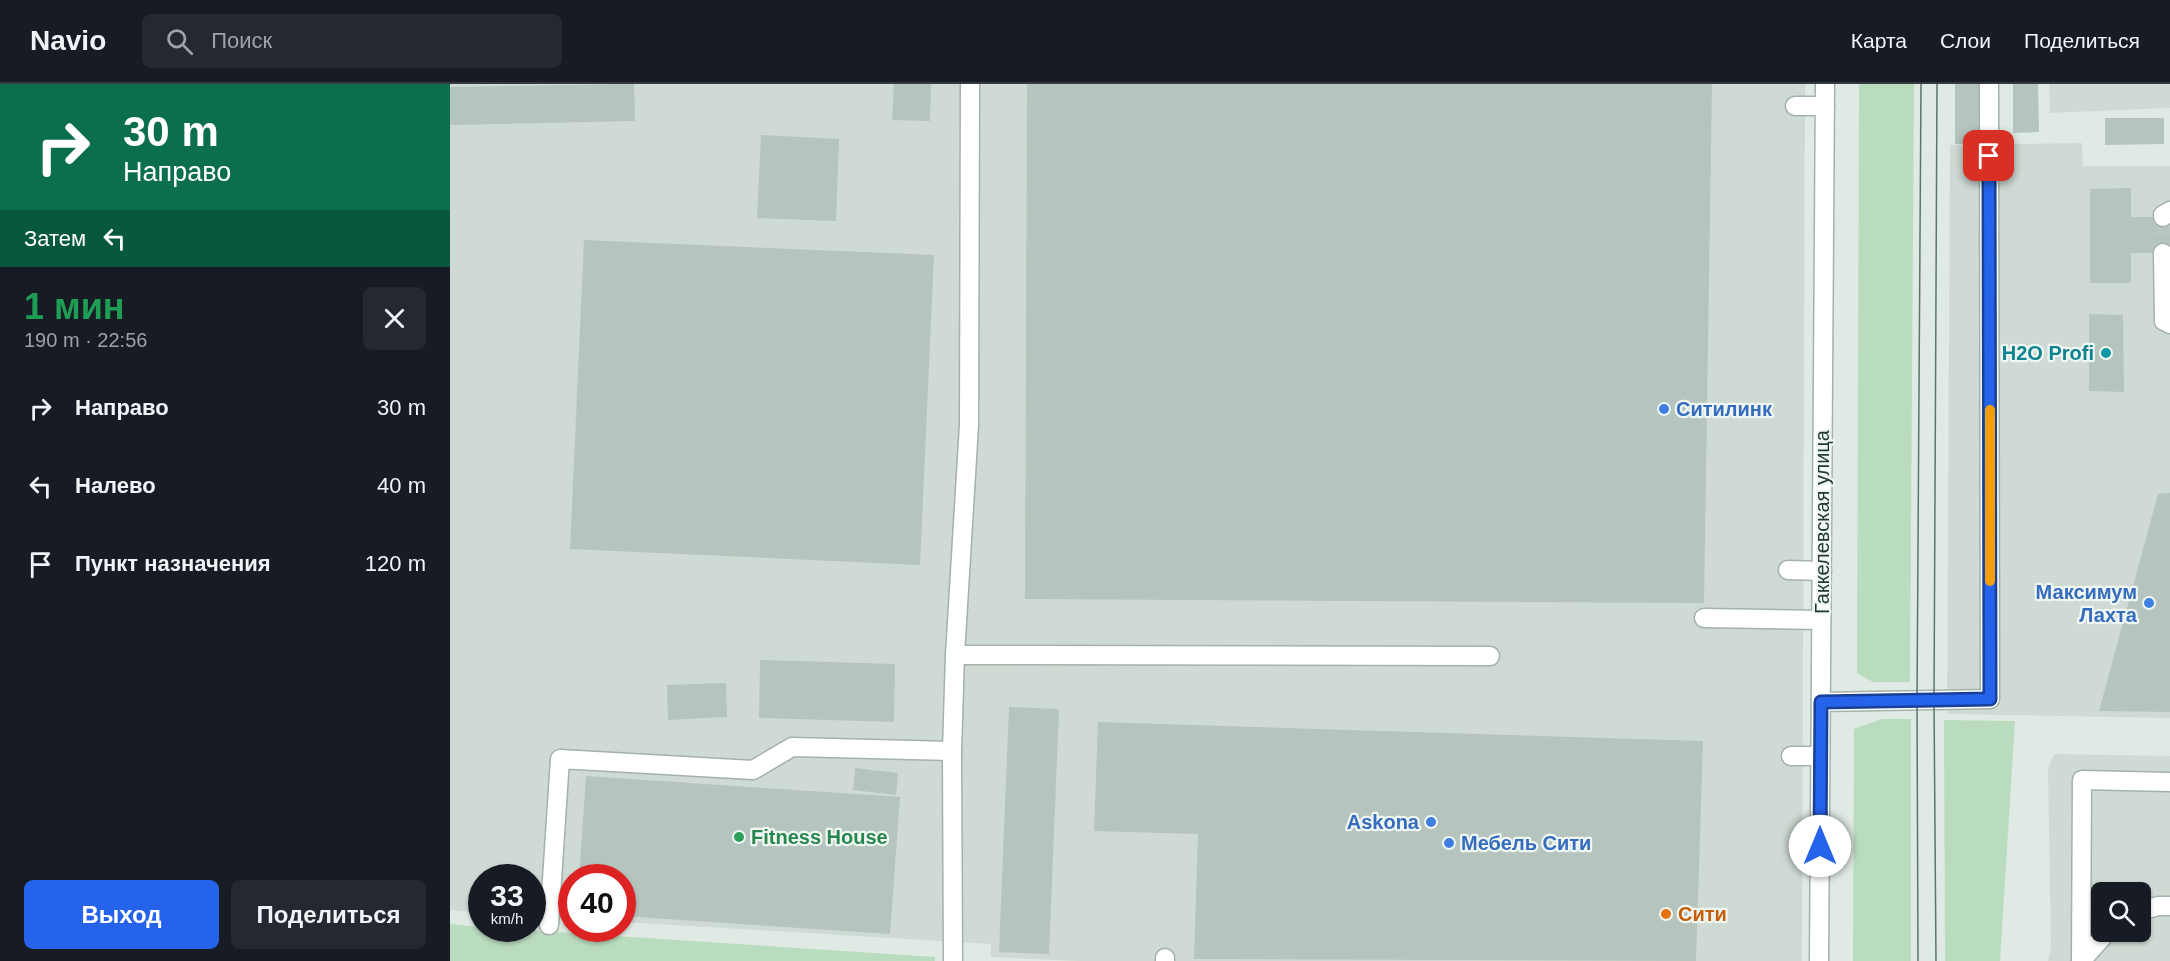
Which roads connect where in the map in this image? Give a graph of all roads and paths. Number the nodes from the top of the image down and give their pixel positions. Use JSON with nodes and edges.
{"nodes":[{"id":1,"x":970,"y":84,"type":"edge"},
{"id":2,"x":1825,"y":84,"type":"edge"},
{"id":3,"x":1989,"y":84,"type":"edge"},
{"id":4,"x":1795,"y":106,"type":"dead end"},
{"id":5,"x":1825,"y":106,"type":"junction"},
{"id":6,"x":2163,"y":253,"type":"tunnel mouth"},
{"id":7,"x":2167,"y":288,"type":"edge"},
{"id":8,"x":2169,"y":322,"type":"edge"},
{"id":9,"x":1788,"y":570,"type":"dead end"},
{"id":10,"x":1822,"y":571,"type":"junction"},
{"id":11,"x":1704,"y":618,"type":"dead end"},
{"id":12,"x":1821,"y":620,"type":"junction"},
{"id":13,"x":955,"y":656,"type":"junction"},
{"id":14,"x":1490,"y":656,"type":"dead end"},
{"id":15,"x":1821,"y":702,"type":"junction"},
{"id":16,"x":952,"y":751,"type":"junction"},
{"id":17,"x":1791,"y":756,"type":"dead end"},
{"id":18,"x":1820,"y":756,"type":"junction"},
{"id":19,"x":2170,"y":782,"type":"edge"},
{"id":20,"x":2170,"y":906,"type":"edge"},
{"id":21,"x":2151,"y":908,"type":"edge"},
{"id":22,"x":549,"y":924,"type":"dead end"},
{"id":23,"x":2098,"y":942,"type":"edge"},
{"id":24,"x":953,"y":961,"type":"edge"},
{"id":25,"x":1819,"y":961,"type":"edge"},
{"id":26,"x":2081,"y":961,"type":"edge"}],
"edges":[{"from":1,"to":13,"type":"street"},
{"from":2,"to":5,"type":"street","name":"Гаккелевская улица"},
{"from":3,"to":15,"type":"street"},
{"from":4,"to":5,"type":"street"},
{"from":5,"to":10,"type":"street","name":"Гаккелевская улица"},
{"from":6,"to":7,"type":"street"},
{"from":7,"to":8,"type":"street"},
{"from":9,"to":10,"type":"street"},
{"from":10,"to":12,"type":"street","name":"Гаккелевская улица"},
{"from":11,"to":12,"type":"street"},
{"from":12,"to":15,"type":"street","name":"Гаккелевская улица"},
{"from":13,"to":14,"type":"street"},
{"from":13,"to":16,"type":"street"},
{"from":15,"to":18,"type":"street","name":"Гаккелевская улица"},
{"from":16,"to":22,"type":"street"},
{"from":16,"to":24,"type":"street"},
{"from":17,"to":18,"type":"street"},
{"from":18,"to":25,"type":"street","name":"Гаккелевская улица"},
{"from":19,"to":26,"type":"street"},
{"from":20,"to":21,"type":"street"},
{"from":23,"to":26,"type":"street"}]}
